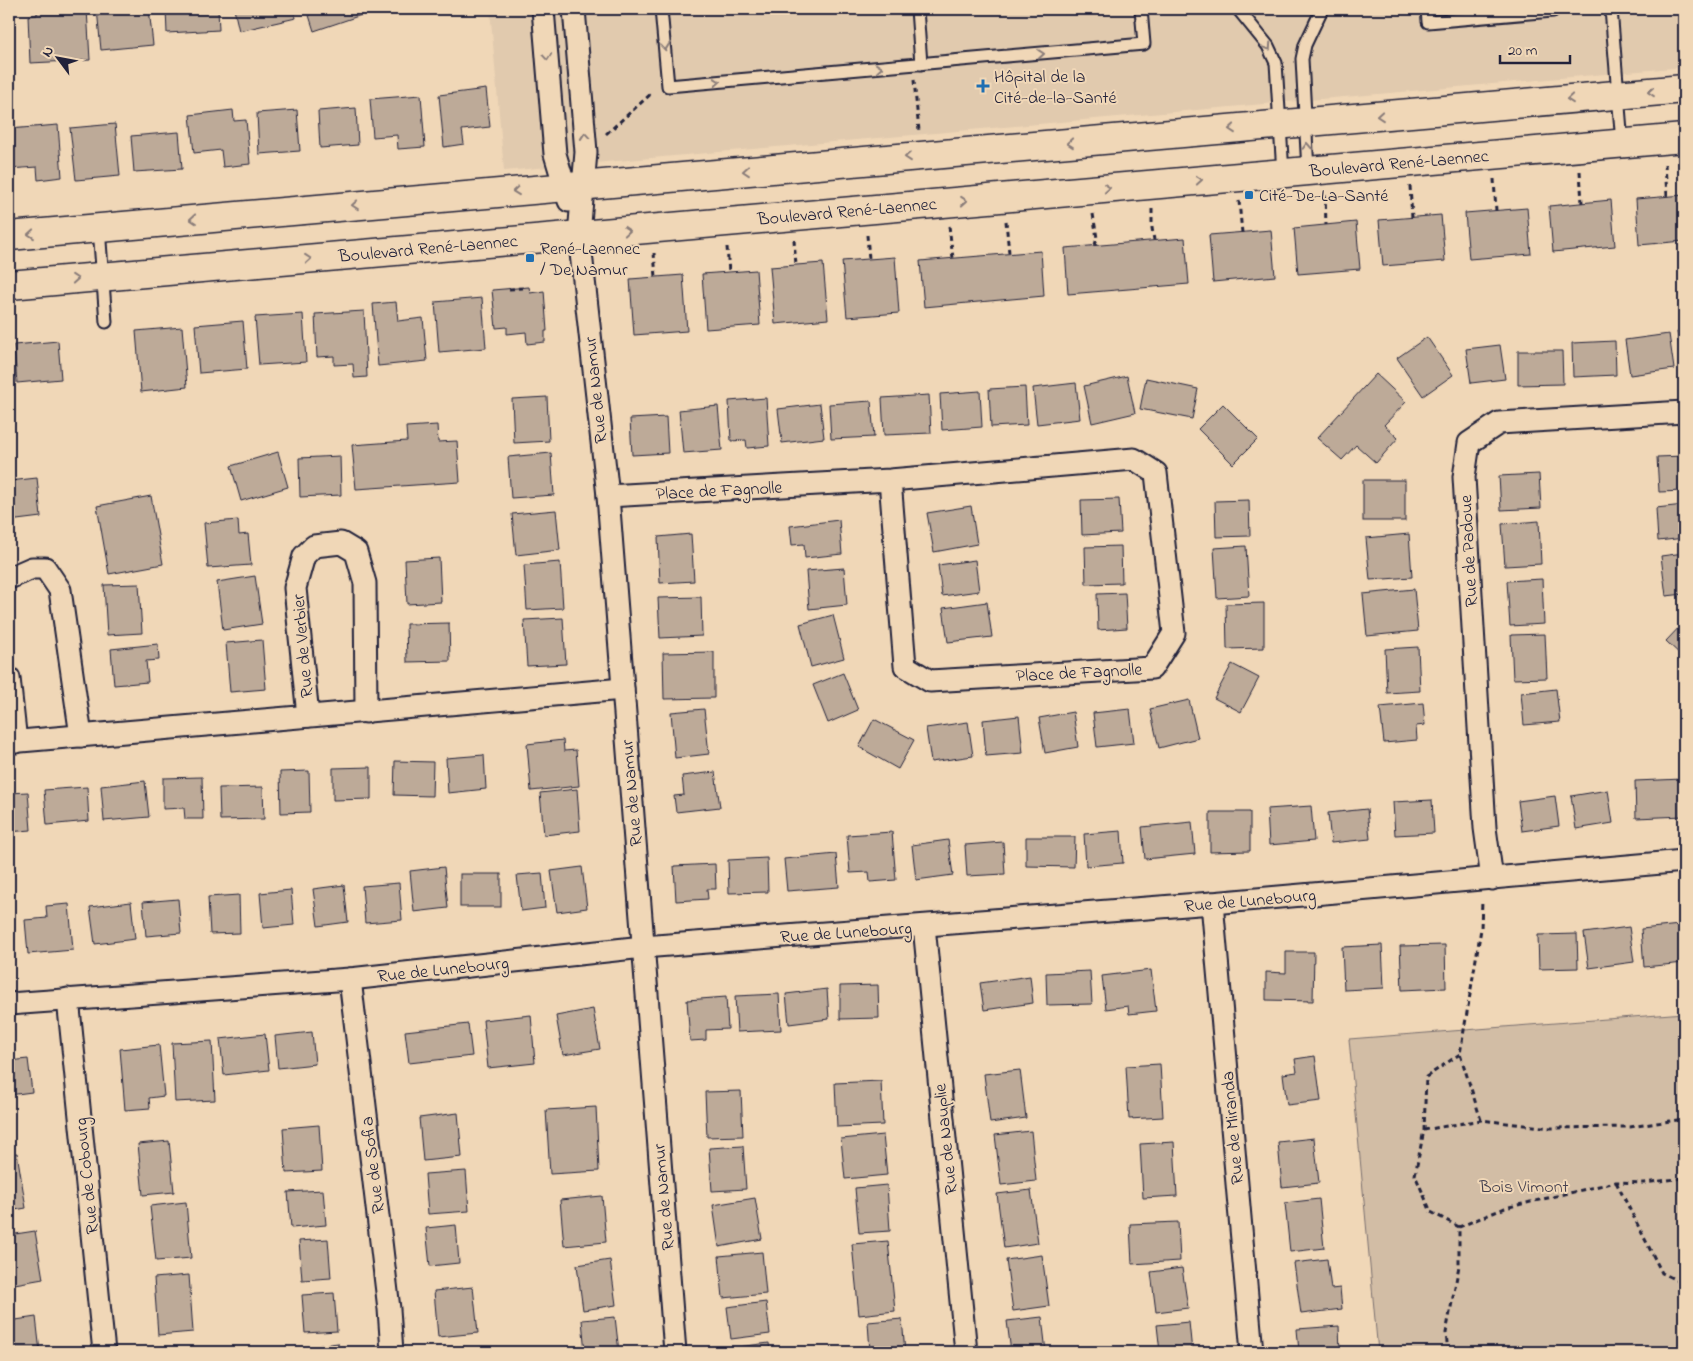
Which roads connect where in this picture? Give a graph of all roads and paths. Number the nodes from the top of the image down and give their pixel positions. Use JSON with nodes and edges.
{"nodes":[{"id":1,"x":543,"y":9,"type":"edge"},
{"id":2,"x":574,"y":9,"type":"edge"},
{"id":3,"x":661,"y":9,"type":"edge"},
{"id":4,"x":917,"y":9,"type":"edge"},
{"id":5,"x":1141,"y":9,"type":"edge"},
{"id":6,"x":1238,"y":9,"type":"edge"},
{"id":7,"x":1322,"y":9,"type":"edge"},
{"id":8,"x":1427,"y":9,"type":"edge"},
{"id":9,"x":1553,"y":9,"type":"edge"},
{"id":10,"x":1611,"y":9,"type":"edge"},
{"id":11,"x":921,"y":64,"type":"junction"},
{"id":12,"x":1684,"y":89,"type":"edge"},
{"id":13,"x":655,"y":91,"type":"dead end"},
{"id":14,"x":916,"y":93,"type":"dead end"},
{"id":15,"x":1618,"y":95,"type":"junction"},
{"id":16,"x":1293,"y":123,"type":"junction"},
{"id":17,"x":605,"y":134,"type":"dead end"},
{"id":18,"x":920,"y":137,"type":"dead end"},
{"id":19,"x":1684,"y":138,"type":"edge"},
{"id":20,"x":1622,"y":143,"type":"junction"},
{"id":21,"x":1664,"y":158,"type":"dead end"},
{"id":22,"x":1580,"y":165,"type":"dead end"},
{"id":23,"x":1494,"y":173,"type":"dead end"},
{"id":24,"x":1305,"y":177,"type":"junction"},
{"id":25,"x":1410,"y":181,"type":"dead end"},
{"id":26,"x":574,"y":186,"type":"junction"},
{"id":27,"x":1239,"y":196,"type":"dead end"},
{"id":28,"x":1667,"y":196,"type":"dead end"},
{"id":29,"x":1152,"y":203,"type":"dead end"},
{"id":30,"x":1582,"y":203,"type":"dead end"},
{"id":31,"x":1093,"y":208,"type":"dead end"},
{"id":32,"x":1496,"y":211,"type":"dead end"},
{"id":33,"x":1005,"y":216,"type":"dead end"},
{"id":34,"x":1412,"y":218,"type":"dead end"},
{"id":35,"x":949,"y":221,"type":"dead end"},
{"id":36,"x":1326,"y":225,"type":"dead end"},
{"id":37,"x":98,"y":228,"type":"junction"},
{"id":38,"x":866,"y":228,"type":"dead end"},
{"id":39,"x":1242,"y":233,"type":"dead end"},
{"id":40,"x":794,"y":234,"type":"dead end"},
{"id":41,"x":579,"y":235,"type":"junction"},
{"id":42,"x":9,"y":236,"type":"edge"},
{"id":43,"x":1154,"y":240,"type":"dead end"},
{"id":44,"x":726,"y":241,"type":"dead end"},
{"id":45,"x":1095,"y":245,"type":"dead end"},
{"id":46,"x":653,"y":247,"type":"dead end"},
{"id":47,"x":1009,"y":253,"type":"dead end"},
{"id":48,"x":953,"y":258,"type":"dead end"},
{"id":49,"x":869,"y":260,"type":"dead end"},
{"id":50,"x":796,"y":265,"type":"dead end"},
{"id":51,"x":729,"y":272,"type":"dead end"},
{"id":52,"x":102,"y":277,"type":"junction"},
{"id":53,"x":656,"y":277,"type":"dead end"},
{"id":54,"x":9,"y":285,"type":"edge"},
{"id":55,"x":523,"y":288,"type":"dead end"},
{"id":56,"x":509,"y":289,"type":"dead end"},
{"id":57,"x":106,"y":322,"type":"dead end"},
{"id":58,"x":1684,"y":412,"type":"edge"},
{"id":59,"x":890,"y":480,"type":"junction"},
{"id":60,"x":608,"y":496,"type":"junction"},
{"id":61,"x":9,"y":578,"type":"edge"},
{"id":62,"x":9,"y":678,"type":"edge"},
{"id":63,"x":622,"y":689,"type":"junction"},
{"id":64,"x":366,"y":712,"type":"junction"},
{"id":65,"x":308,"y":716,"type":"junction"},
{"id":66,"x":81,"y":736,"type":"junction"},
{"id":67,"x":12,"y":742,"type":"edge"},
{"id":68,"x":1684,"y":861,"type":"edge"},
{"id":69,"x":1487,"y":880,"type":"junction"},
{"id":70,"x":1212,"y":903,"type":"junction"},
{"id":71,"x":924,"y":926,"type":"junction"},
{"id":72,"x":643,"y":947,"type":"junction"},
{"id":73,"x":350,"y":979,"type":"junction"},
{"id":74,"x":68,"y":999,"type":"junction"},
{"id":75,"x":9,"y":1004,"type":"edge"},
{"id":76,"x":1460,"y":1054,"type":"junction"},
{"id":77,"x":1684,"y":1119,"type":"edge"},
{"id":78,"x":1481,"y":1120,"type":"junction"},
{"id":79,"x":1424,"y":1130,"type":"junction"},
{"id":80,"x":1684,"y":1178,"type":"edge"},
{"id":81,"x":1616,"y":1182,"type":"junction"},
{"id":82,"x":1459,"y":1227,"type":"junction"},
{"id":83,"x":1684,"y":1284,"type":"edge"},
{"id":84,"x":104,"y":1352,"type":"edge"},
{"id":85,"x":392,"y":1352,"type":"edge"},
{"id":86,"x":675,"y":1352,"type":"edge"},
{"id":87,"x":966,"y":1352,"type":"edge"},
{"id":88,"x":1252,"y":1352,"type":"edge"},
{"id":89,"x":1448,"y":1352,"type":"edge"}],
"edges":[{"from":1,"to":26,"type":"street","name":"Rue de Namur","one_way":true},
{"from":26,"to":2,"type":"street","name":"Rue de Namur","one_way":true},
{"from":3,"to":11,"type":"lane","one_way":true},
{"from":4,"to":11,"type":"lane"},
{"from":11,"to":5,"type":"lane","one_way":true},
{"from":6,"to":16,"type":"lane","one_way":true},
{"from":7,"to":16,"type":"lane"},
{"from":8,"to":9,"type":"lane"},
{"from":10,"to":15,"type":"lane"},
{"from":12,"to":15,"type":"street","one_way":true},
{"from":13,"to":17,"type":"path"},
{"from":14,"to":18,"type":"path"},
{"from":15,"to":16,"type":"street","one_way":true},
{"from":15,"to":20,"type":"lane"},
{"from":16,"to":24,"type":"lane"},
{"from":24,"to":16,"type":"lane","one_way":true},
{"from":16,"to":26,"type":"street","one_way":true},
{"from":19,"to":20,"type":"street","name":"Boulevard René-Laennec"},
{"from":20,"to":24,"type":"street","name":"Boulevard René-Laennec"},
{"from":21,"to":28,"type":"path"},
{"from":22,"to":30,"type":"path"},
{"from":23,"to":32,"type":"path"},
{"from":24,"to":36,"type":"path"},
{"from":41,"to":24,"type":"street","name":"Boulevard René-Laennec","one_way":true},
{"from":25,"to":34,"type":"path"},
{"from":26,"to":37,"type":"street","one_way":true},
{"from":26,"to":41,"type":"street","name":"Rue de Namur"},
{"from":27,"to":39,"type":"path"},
{"from":29,"to":43,"type":"path"},
{"from":31,"to":45,"type":"path"},
{"from":33,"to":47,"type":"path"},
{"from":35,"to":48,"type":"path"},
{"from":37,"to":42,"type":"street","one_way":true},
{"from":37,"to":52,"type":"lane"},
{"from":38,"to":49,"type":"path"},
{"from":40,"to":50,"type":"path"},
{"from":52,"to":41,"type":"street","name":"Boulevard René-Laennec","one_way":true},
{"from":41,"to":60,"type":"street","name":"Rue de Namur"},
{"from":44,"to":51,"type":"path"},
{"from":46,"to":53,"type":"path"},
{"from":54,"to":52,"type":"street","name":"Boulevard René-Laennec","one_way":true},
{"from":52,"to":57,"type":"lane"},
{"from":55,"to":56,"type":"path"},
{"from":58,"to":69,"type":"street","name":"Rue de Padoue"},
{"from":59,"to":59,"type":"street","name":"Place de Fagnolle"},
{"from":59,"to":60,"type":"street","name":"Place de Fagnolle"},
{"from":60,"to":63,"type":"street","name":"Rue de Namur"},
{"from":61,"to":66,"type":"street"},
{"from":62,"to":67,"type":"street","name":"Rue de Verbier"},
{"from":63,"to":64,"type":"street","name":"Rue de Verbier"},
{"from":63,"to":72,"type":"street","name":"Rue de Namur"},
{"from":64,"to":65,"type":"street","name":"Rue de Verbier"},
{"from":64,"to":65,"type":"street","name":"Rue de Verbier"},
{"from":65,"to":66,"type":"street","name":"Rue de Verbier"},
{"from":66,"to":67,"type":"street","name":"Rue de Verbier"},
{"from":68,"to":69,"type":"street","name":"Rue de Lunebourg"},
{"from":69,"to":70,"type":"street","name":"Rue de Lunebourg"},
{"from":69,"to":76,"type":"path"},
{"from":70,"to":71,"type":"street","name":"Rue de Lunebourg"},
{"from":70,"to":88,"type":"street","name":"Rue de Miranda"},
{"from":71,"to":72,"type":"street","name":"Rue de Lunebourg"},
{"from":71,"to":87,"type":"street","name":"Rue de Nauplie"},
{"from":72,"to":73,"type":"street","name":"Rue de Lunebourg"},
{"from":72,"to":86,"type":"street","name":"Rue de Namur"},
{"from":73,"to":74,"type":"street","name":"Rue de Lunebourg"},
{"from":73,"to":85,"type":"street","name":"Rue de Sofia"},
{"from":74,"to":75,"type":"street","name":"Rue de Lunebourg"},
{"from":74,"to":84,"type":"street","name":"Rue de Cobourg"},
{"from":76,"to":78,"type":"path"},
{"from":76,"to":79,"type":"path"},
{"from":77,"to":78,"type":"path"},
{"from":78,"to":79,"type":"path"},
{"from":79,"to":82,"type":"path"},
{"from":80,"to":81,"type":"path"},
{"from":81,"to":82,"type":"path"},
{"from":81,"to":83,"type":"path"},
{"from":82,"to":89,"type":"path"}]}
